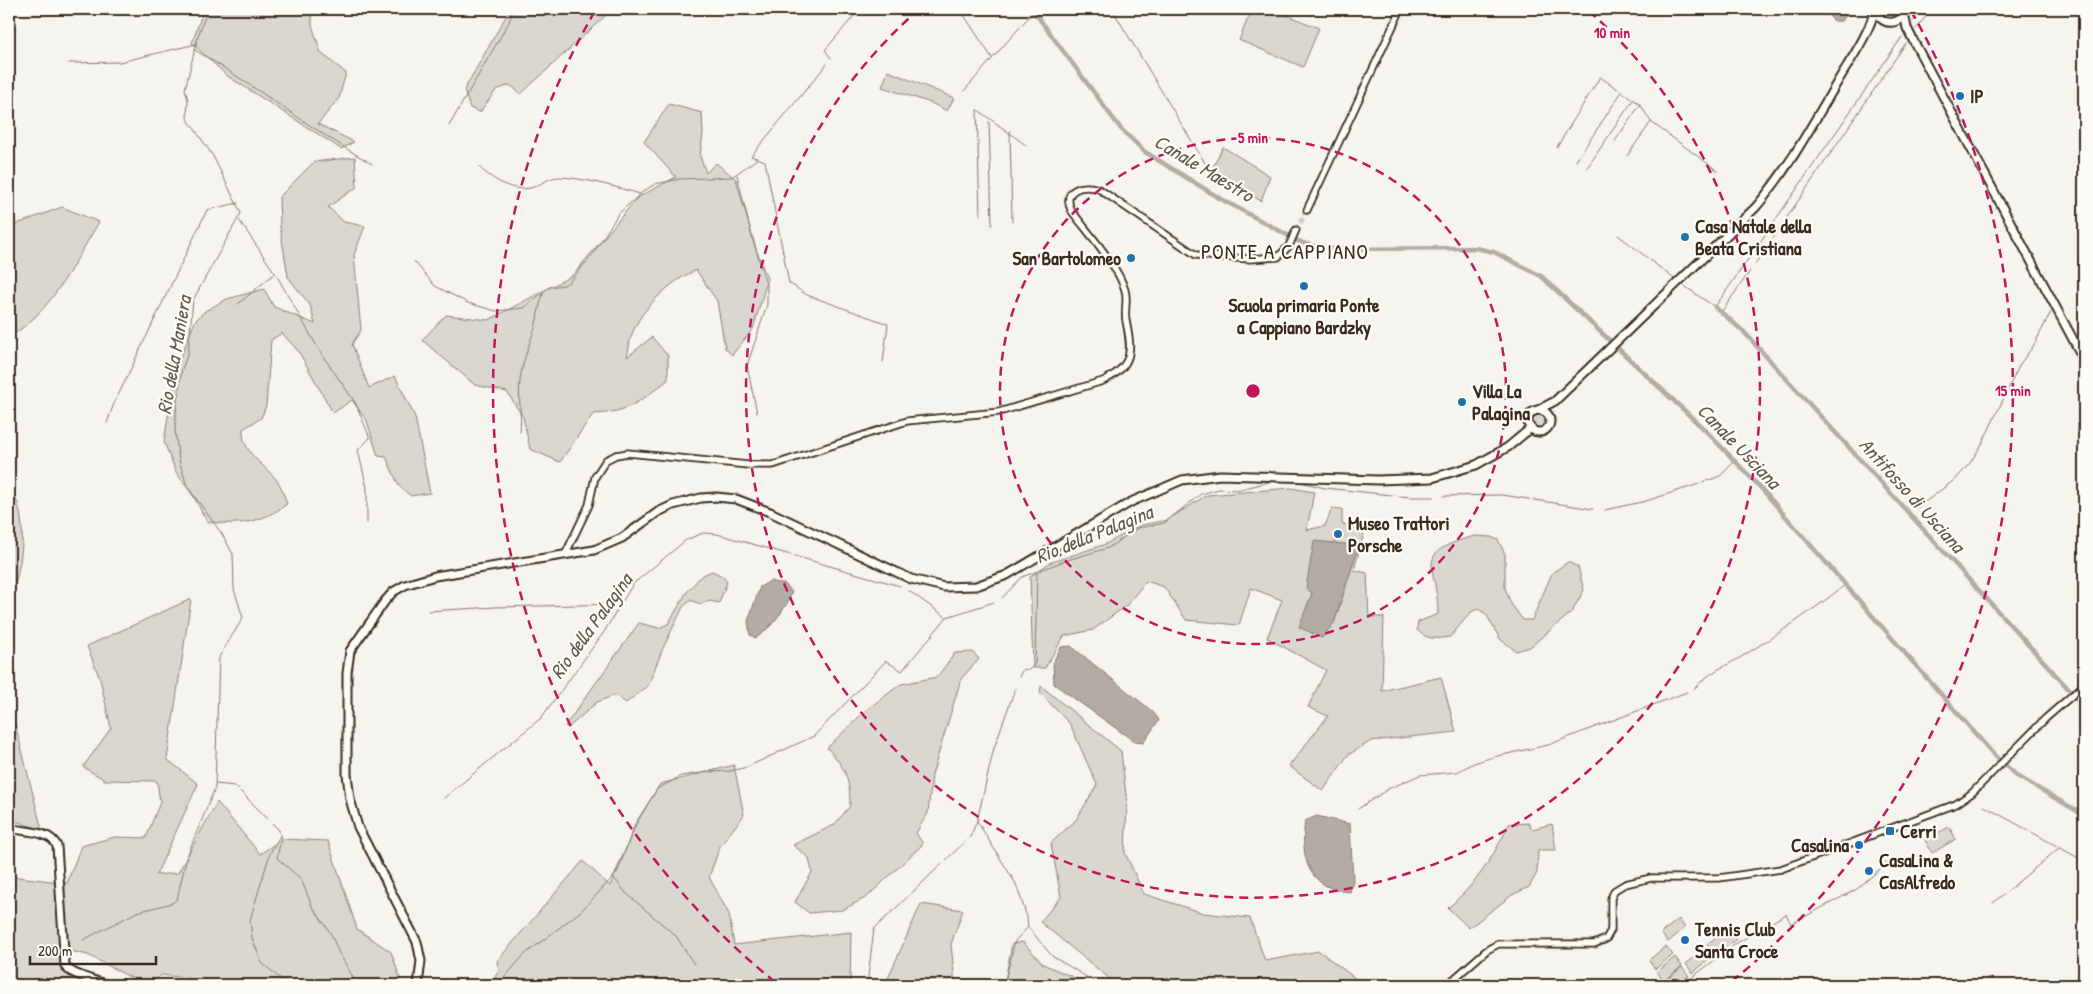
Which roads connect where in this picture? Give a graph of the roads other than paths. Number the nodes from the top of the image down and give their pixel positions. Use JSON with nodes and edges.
{"nodes":[{"id":1,"x":1401,"y":9,"type":"edge"},
{"id":2,"x":1875,"y":10,"type":"edge"},
{"id":3,"x":1905,"y":12,"type":"edge"},
{"id":4,"x":1884,"y":22,"type":"junction"},
{"id":5,"x":1894,"y":22,"type":"junction"},
{"id":6,"x":1864,"y":35,"type":"junction"},
{"id":7,"x":1913,"y":40,"type":"junction"},
{"id":8,"x":1307,"y":210,"type":"tunnel mouth"},
{"id":9,"x":1296,"y":230,"type":"tunnel mouth"},
{"id":10,"x":2084,"y":360,"type":"edge"},
{"id":11,"x":1555,"y":401,"type":"junction"},
{"id":12,"x":1538,"y":410,"type":"junction"},
{"id":13,"x":1549,"y":417,"type":"junction"},
{"id":14,"x":1531,"y":428,"type":"junction"},
{"id":15,"x":565,"y":555,"type":"junction"},
{"id":16,"x":2084,"y":685,"type":"edge"},
{"id":17,"x":9,"y":828,"type":"edge"},
{"id":18,"x":107,"y":985,"type":"edge"},
{"id":19,"x":418,"y":985,"type":"edge"},
{"id":20,"x":1447,"y":985,"type":"edge"}],
"edges":[{"from":1,"to":8,"type":"street"},
{"from":2,"to":4,"type":"main road"},
{"from":2,"to":6,"type":"main road"},
{"from":3,"to":5,"type":"main road"},
{"from":3,"to":7,"type":"main road"},
{"from":4,"to":5,"type":"main road"},
{"from":4,"to":6,"type":"main road"},
{"from":5,"to":7,"type":"main road"},
{"from":6,"to":11,"type":"main road"},
{"from":7,"to":10,"type":"main road"},
{"from":9,"to":15,"type":"street"},
{"from":11,"to":12,"type":"main road"},
{"from":11,"to":13,"type":"main road"},
{"from":12,"to":13,"type":"main road"},
{"from":12,"to":14,"type":"main road"},
{"from":13,"to":14,"type":"main road"},
{"from":14,"to":15,"type":"main road"},
{"from":15,"to":19,"type":"main road"},
{"from":16,"to":20,"type":"street"},
{"from":17,"to":18,"type":"main road"}]}
